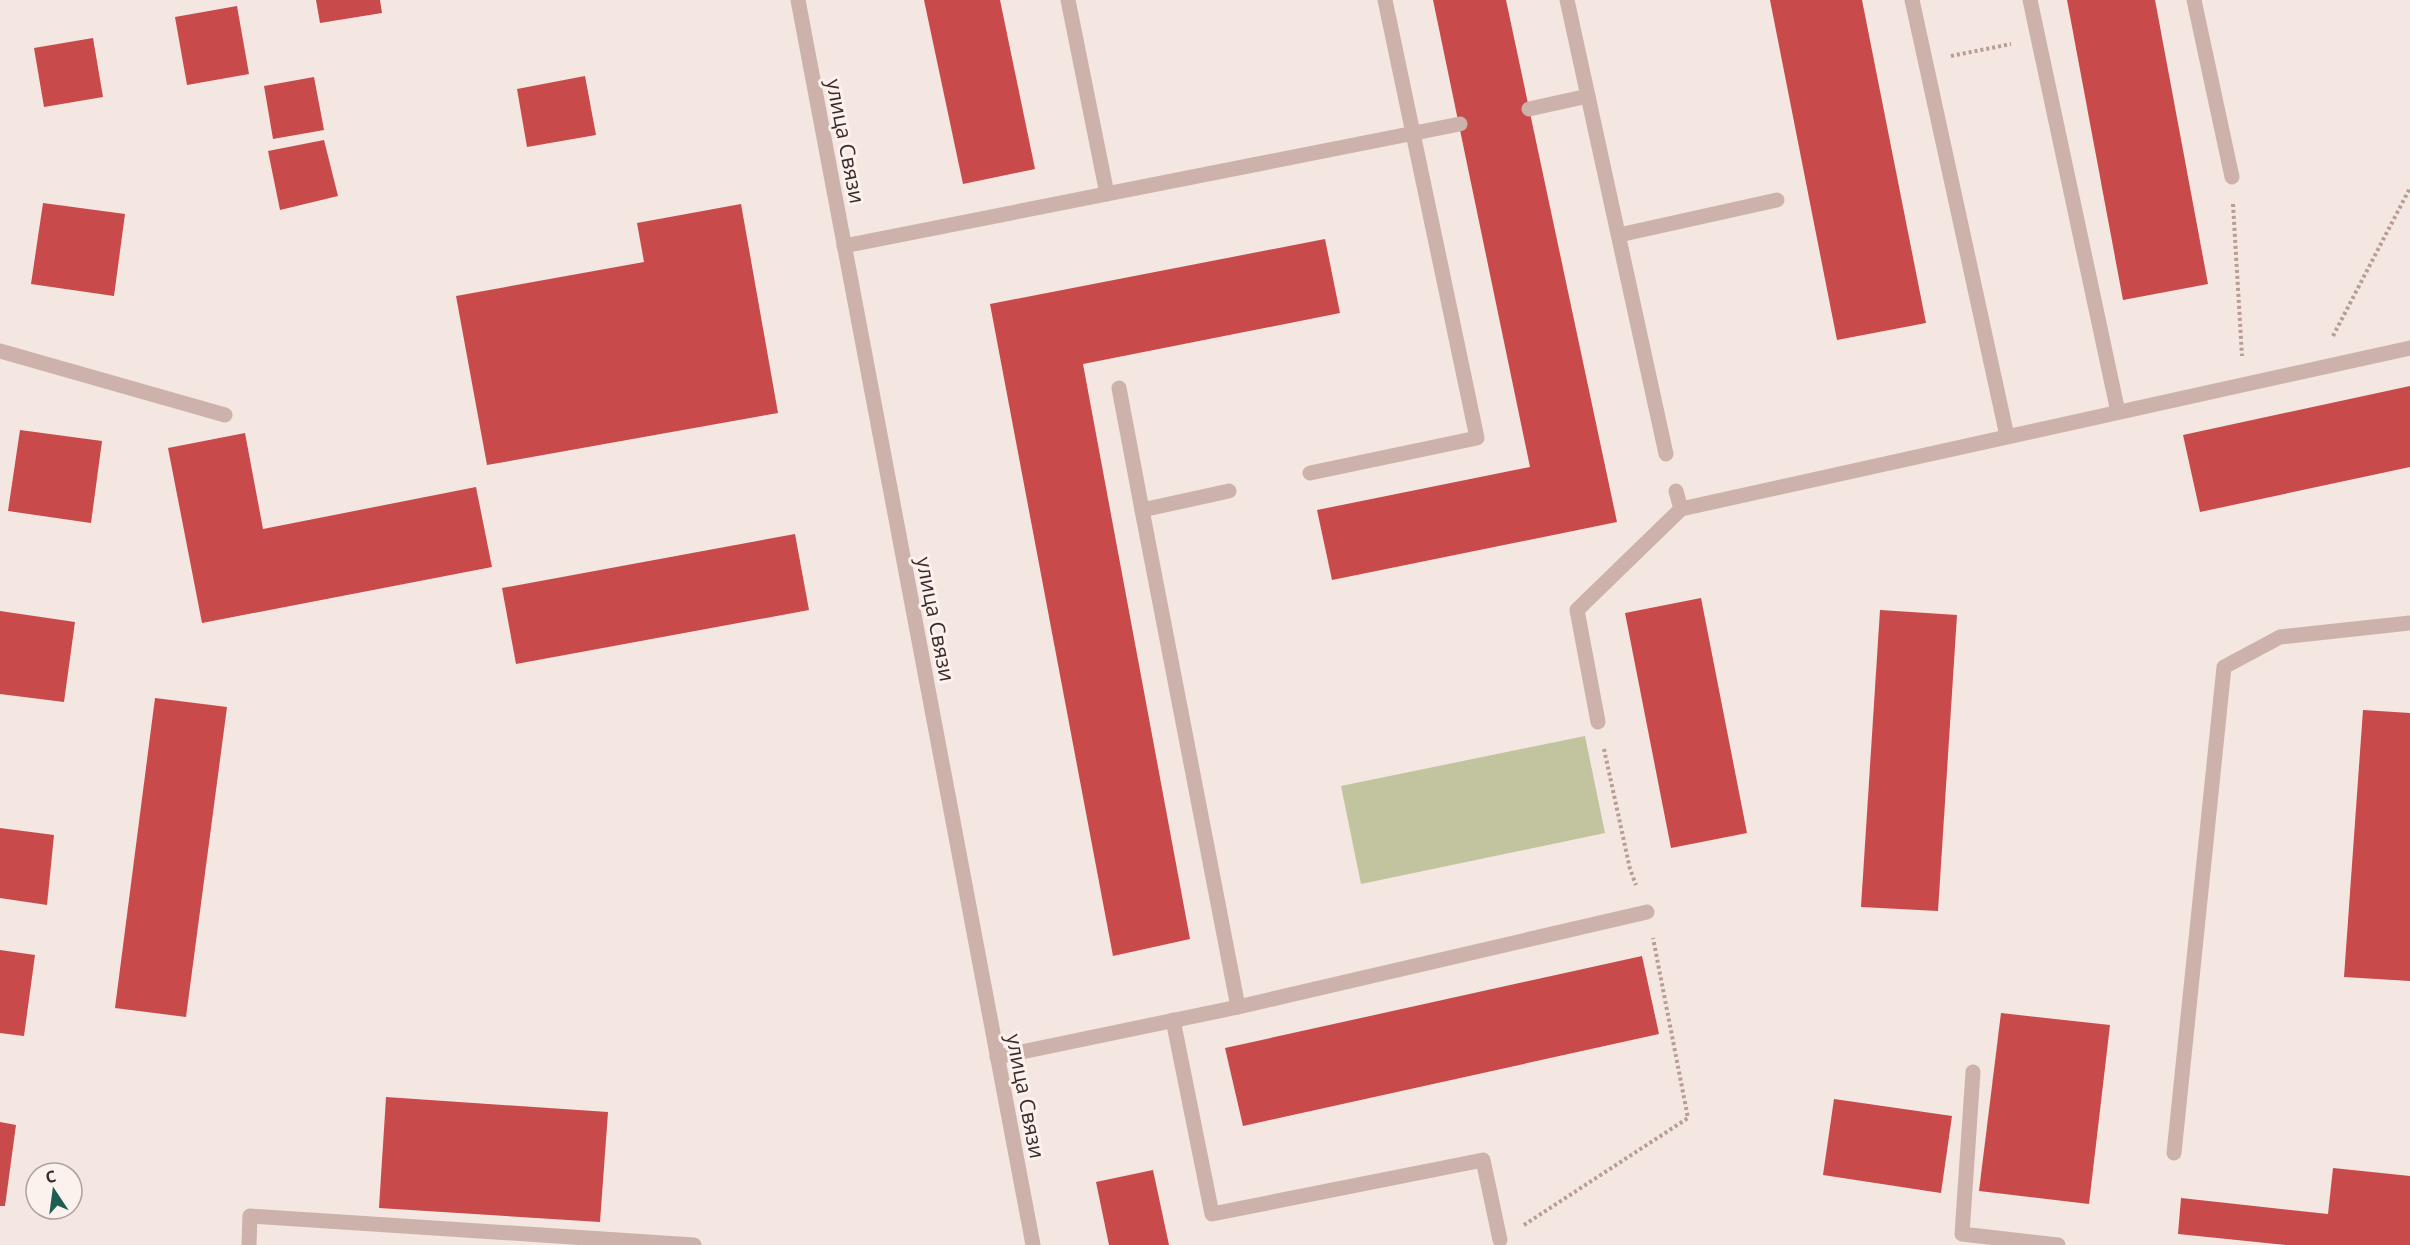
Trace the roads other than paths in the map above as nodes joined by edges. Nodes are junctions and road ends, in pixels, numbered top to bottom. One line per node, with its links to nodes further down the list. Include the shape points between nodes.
1 (798, 0): 16 (street, улица Связи)
2 (1068, 0): 13 (street)
3 (1385, 0): 11 (street)
4 (1567, 0): 8 (street)
5 (1912, 0): 22 (street)
6 (2030, 0): 20 (street)
7 (2194, 0): 12 (street)
8 (1588, 96): 9 (street); 15 (street)
9 (1529, 109)
10 (1460, 124): 11 (street)
11 (1413, 134): 13 (street); 24 (street, via 1478,438)
12 (2232, 177)
13 (1107, 194): 16 (street)
14 (1777, 200): 15 (street)
15 (1619, 235): 23 (street)
16 (844, 246): 34 (street, улица Связи)
17 (2410, 348): 20 (street)
18 (0, 351): 21 (street)
19 (1119, 388): 28 (street)
20 (2118, 412): 22 (street)
21 (225, 415)
22 (2007, 436): 27 (street)
23 (1666, 454)
24 (1310, 473)
25 (1229, 490): 28 (street)
26 (1676, 491): 27 (street)
27 (1681, 509): 30 (street, via 1577,610)
28 (1142, 510): 32 (street)
29 (2410, 623): 36 (street, via 2280,637 2224,667)
30 (1598, 722)
31 (1647, 912): 32 (street)
32 (1238, 1007): 33 (street)
33 (1173, 1020): 34 (street); 37 (street, via 1212,1214 1484,1160)
34 (998, 1057): 40 (street, улица Связи)
35 (1973, 1072): 41 (street, via 1962,1234)
36 (2174, 1153)
37 (1500, 1240)
38 (249, 1245): 39 (street, via 250,1216)
39 (694, 1245)
40 (1033, 1245)
41 (2058, 1245)

